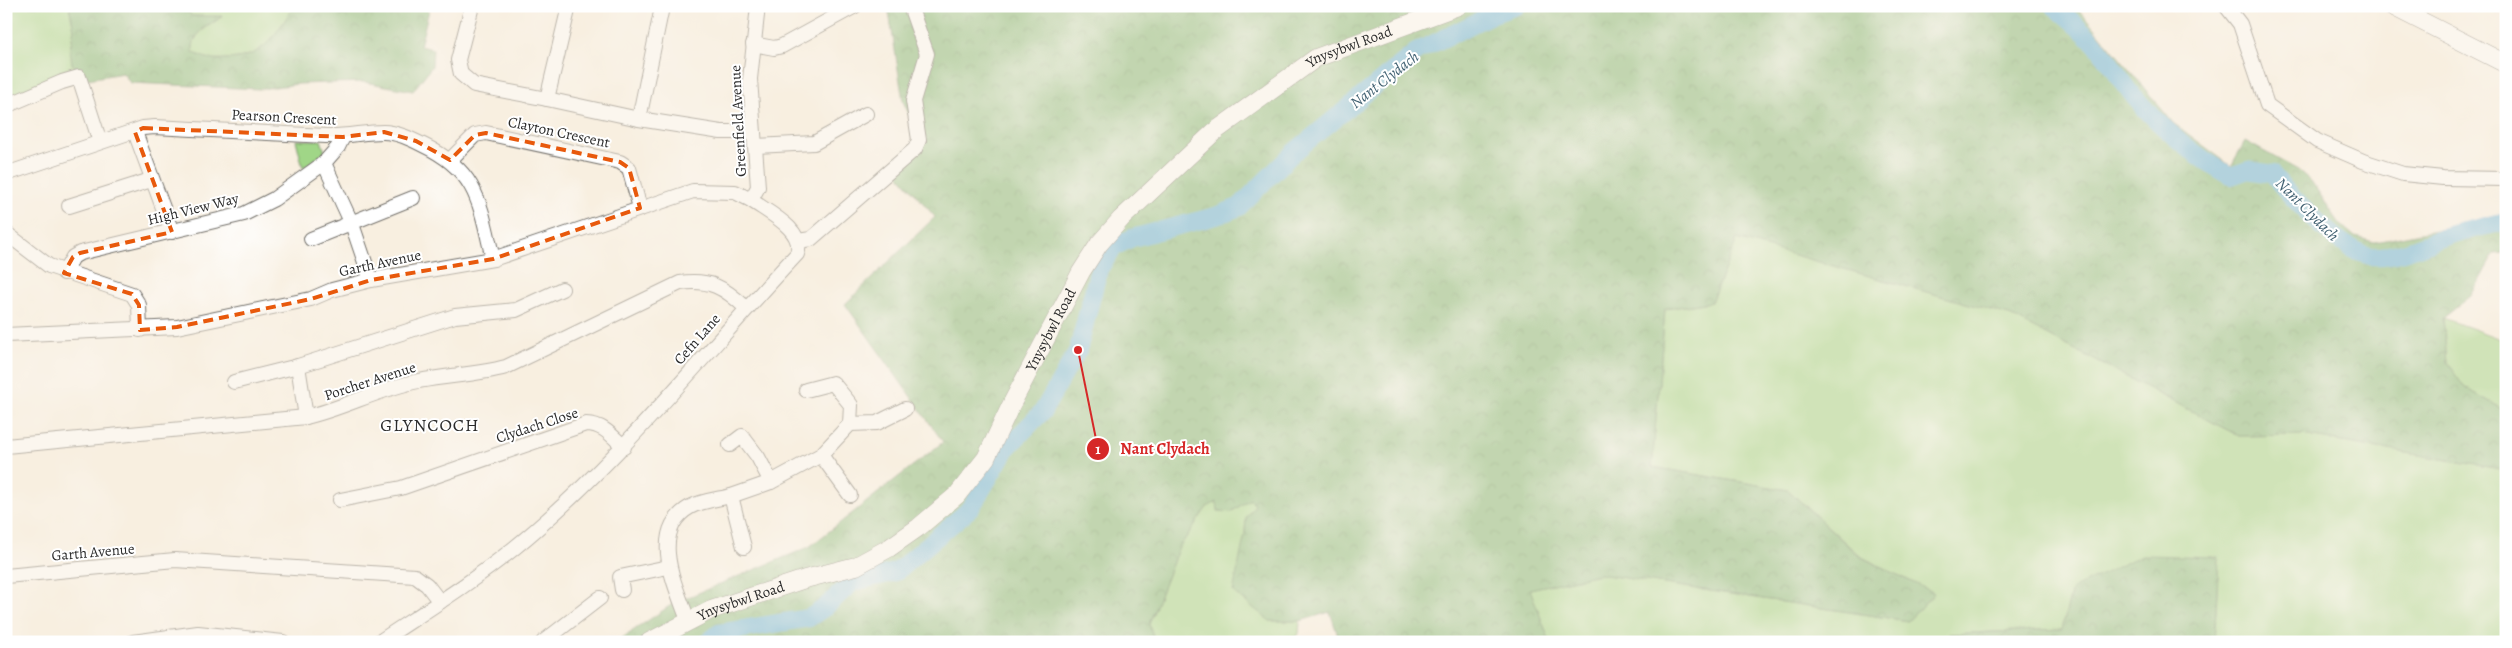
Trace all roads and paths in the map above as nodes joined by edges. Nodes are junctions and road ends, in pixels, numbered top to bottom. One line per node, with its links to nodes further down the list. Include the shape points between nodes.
1 (472, 6): 12 (street, via 458,60 461,74 474,86)
2 (569, 6): 12 (street)
3 (758, 6): 10 (street, Greenfield Avenue)
4 (855, 6): 10 (street, via 782,46 774,48)
5 (910, 6): 34 (street, via 928,54 913,101 919,140 915,149 811,239)
6 (1458, 6): 62 (main road, Ynysybwl Road, via 1316,58 1214,132 1121,219 1099,244 1082,272 986,458 957,495 919,527 856,566 805,579)
7 (2226, 6): 25 (street, via 2240,24 2267,105 2318,141 2403,174)
8 (2392, 6): 11 (main road)
9 (661, 12): 15 (street)
10 (753, 44): 17 (street, Greenfield Avenue, via 750,80)
11 (2506, 64)
12 (547, 99): 15 (street)
13 (6, 106): 19 (street, via 79,77)
14 (866, 114): 20 (street, via 814,143)
15 (639, 119): 17 (street, via 721,132)
16 (135, 132): 18 (street, Pearson Crescent, via 155,127); 19 (street, Pearson Crescent); 24 (street)
17 (753, 132): 20 (street, Greenfield Avenue)
18 (343, 137): 21 (street, Pearson Crescent, via 384,132 395,134); 22 (street, High View Way)
19 (100, 142): 23 (street, Pearson Crescent)
20 (756, 146): 27 (street, Greenfield Avenue, via 758,187)
21 (450, 160): 29 (street, Clayton Crescent, via 475,135 486,133 620,162 629,168); 35 (street, Pearson Crescent, via 475,190)
22 (324, 163): 30 (street); 31 (street, High View Way, via 274,199 244,214)
23 (6, 174)
24 (151, 180): 28 (street); 31 (street)
25 (2506, 180)
26 (413, 198): 30 (street)
27 (751, 200): 29 (street, Garth Avenue, via 735,192 693,191); 34 (street, via 793,231)
28 (69, 206)
29 (640, 208): 35 (street, Garth Avenue)
30 (352, 224): 33 (street); 37 (street)
31 (172, 232): 36 (street, High View Way, via 80,253 73,257)
32 (7, 233): 36 (street, via 49,266)
33 (311, 240)
34 (798, 241): 39 (street, Cefn Lane, via 797,254)
35 (493, 259): 37 (street, Garth Avenue)
36 (64, 273): 40 (street, via 132,294 139,305)
37 (371, 280): 40 (street, Garth Avenue, via 272,308 177,327)
38 (562, 289): 42 (street, via 516,310 455,316)
39 (746, 308): 46 (street, Porcher Avenue, via 713,284 680,283 506,368 419,381); 50 (street, Cefn Lane)
40 (140, 330): 41 (street, Garth Avenue)
41 (6, 335)
42 (298, 366): 43 (street); 46 (street)
43 (234, 382)
44 (806, 390): 47 (street, via 833,383 851,405)
45 (905, 409): 47 (street, via 877,423)
46 (306, 417): 49 (street, Porcher Avenue)
47 (850, 424): 51 (street)
48 (730, 444): 52 (street, via 742,436)
49 (6, 446)
50 (624, 447): 55 (street, Clydach Close, via 602,427 586,424 401,488); 61 (street, Cefn Lane, via 512,550)
51 (821, 455): 52 (street); 53 (street)
52 (772, 482): 54 (street)
53 (844, 493)
54 (731, 496): 56 (street); 57 (street, via 690,507 677,520 668,538)
55 (340, 500)
56 (739, 542)
57 (668, 567): 59 (street, via 620,577); 62 (street)
58 (6, 576): 61 (street, Garth Avenue, via 175,560 415,576)
59 (622, 590)
60 (600, 598): 66 (street)
61 (440, 602): 65 (street, Cefn Lane)
62 (688, 620): 67 (main road, Ynysybwl Road)
63 (134, 642): 64 (street, via 198,633)
64 (284, 642)
65 (379, 642)
66 (543, 642)
67 (649, 642)

